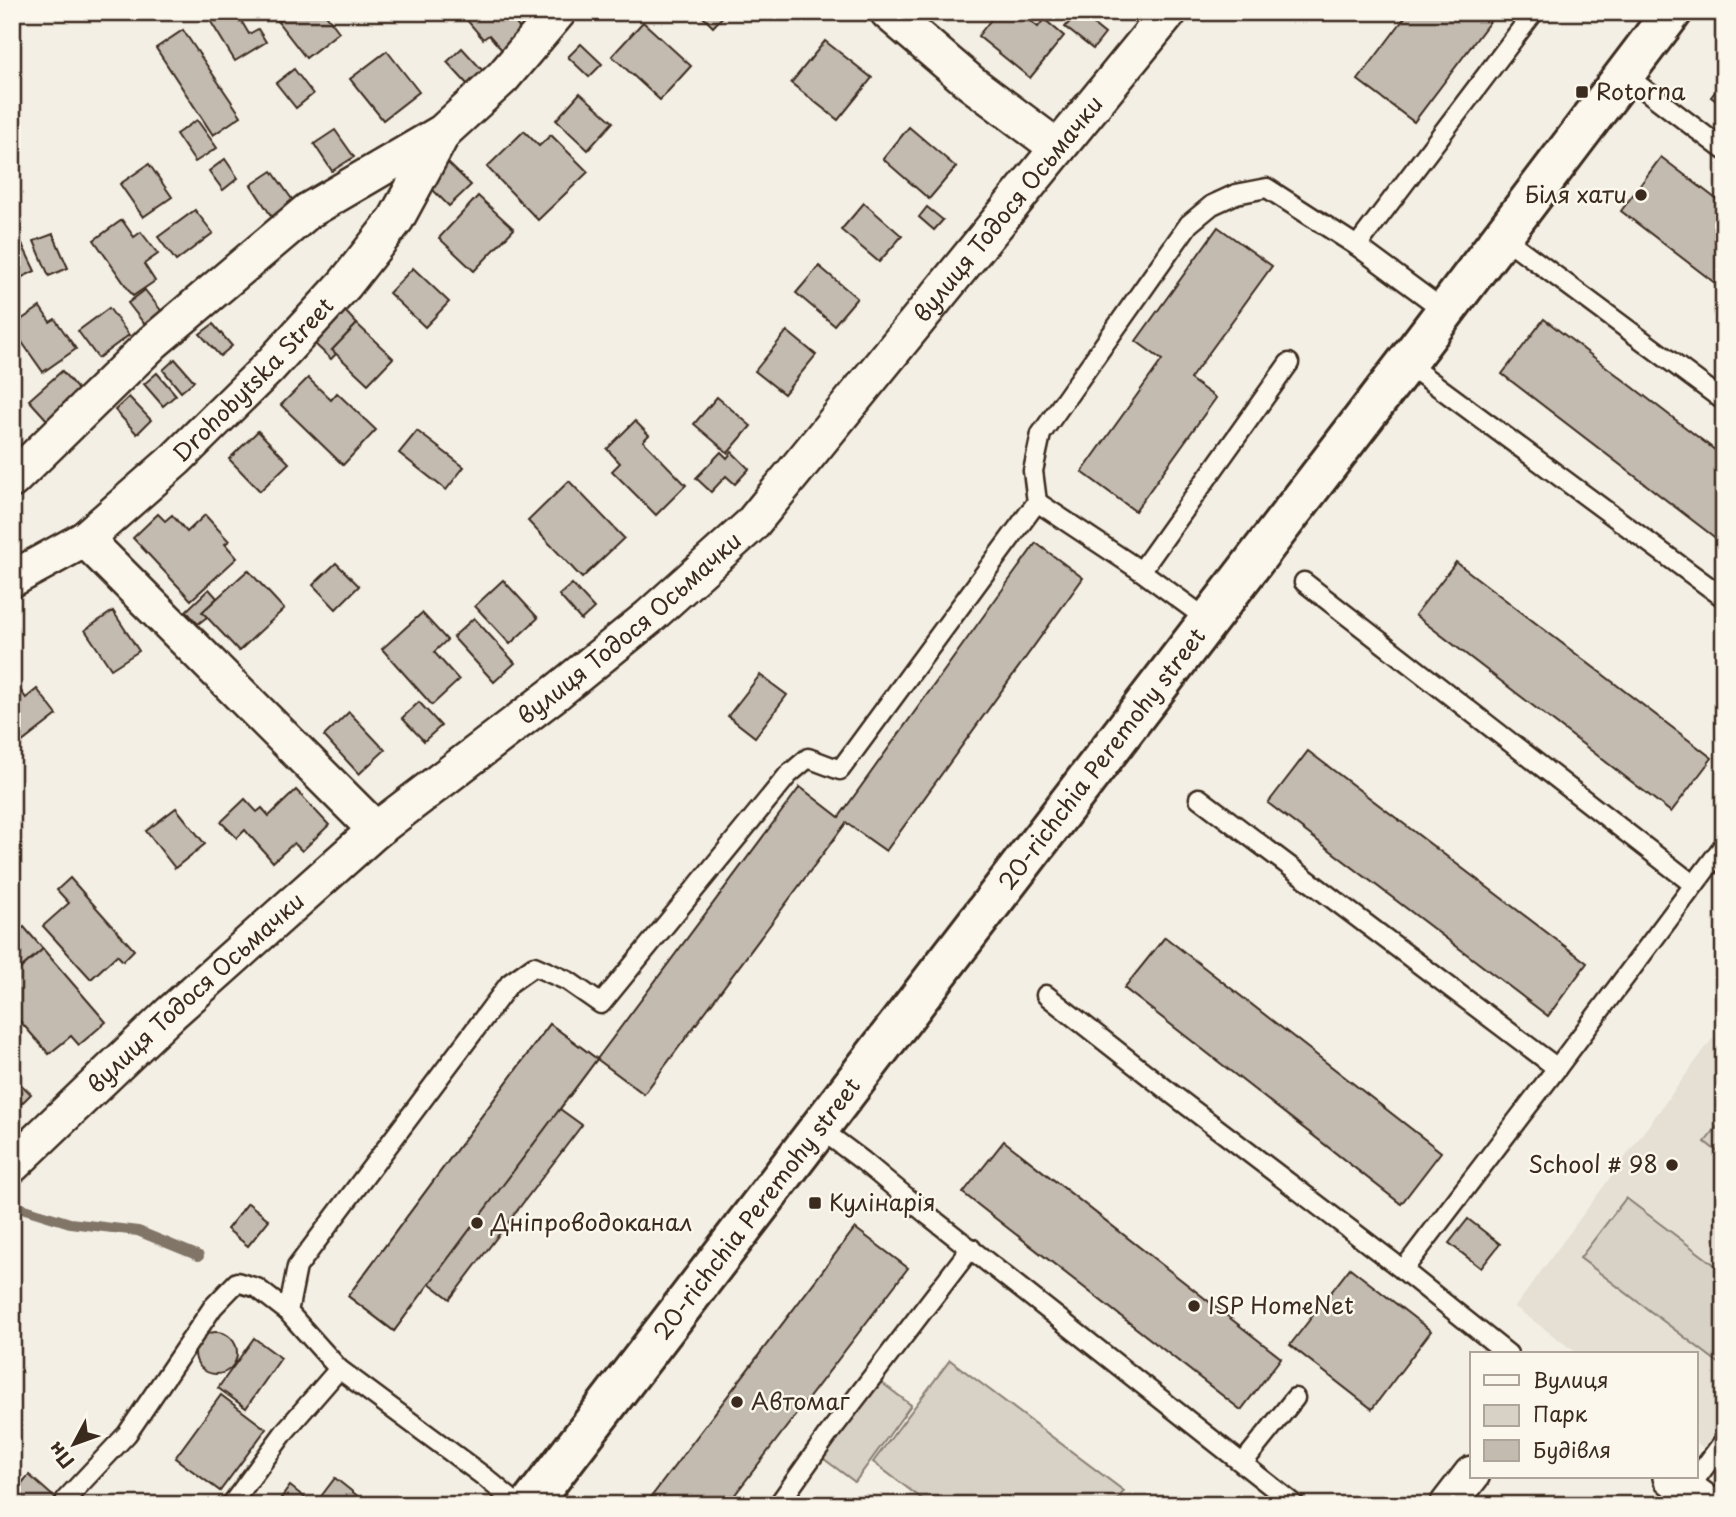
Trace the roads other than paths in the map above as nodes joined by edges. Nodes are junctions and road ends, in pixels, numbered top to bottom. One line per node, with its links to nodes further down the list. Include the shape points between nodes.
1 (558, 12): 7 (street, Drohobytska Street, via 503,77)
2 (888, 12): 8 (street, via 971,83)
3 (1168, 12): 8 (street, вулиця Тодося Осьмачки)
4 (1534, 12): 11 (lane)
5 (1672, 12): 6 (street, 20-richchia Peremohy street)
6 (1624, 74): 9 (lane); 10 (street, 20-richchia Peremohy street)
7 (443, 132): 16 (street, Drohobytska Street, via 308,211 153,342); 18 (street, Drohobytska Street, via 396,219 345,284 204,432)
8 (1058, 148): 25 (street, вулиця Тодося Осьмачки, via 751,524 649,617)
9 (1724, 150)
10 (1502, 236): 12 (street, 20-richchia Peremohy street); 15 (lane)
11 (1357, 246): 12 (lane); 17 (lane, via 1268,188 1236,194 1212,205 1189,224 1041,434 1033,471)
12 (1445, 311): 14 (street, 20-richchia Peremohy street)
13 (1289, 363): 19 (lane)
14 (1406, 363): 22 (lane); 23 (street, 20-richchia Peremohy street)
15 (1724, 401)
16 (12, 480)
17 (1037, 502): 19 (lane); 34 (lane, via 840,769 808,758 788,775 601,1004 569,981 534,966 510,983 297,1267)
18 (85, 539): 20 (street, Drohobytska Street); 25 (street)
19 (1141, 571): 23 (lane)
20 (12, 579)
21 (1304, 582): 27 (lane)
22 (1724, 598)
23 (1208, 620): 30 (street, 20-richchia Peremohy street)
24 (1199, 798): 29 (lane)
25 (376, 830): 31 (street, вулиця Тодося Осьмачки, via 171,1013)
26 (1724, 845): 27 (lane)
27 (1694, 884): 29 (lane)
28 (1046, 995): 33 (lane)
29 (1558, 1068): 33 (lane)
30 (819, 1128): 32 (lane); 46 (street, 20-richchia Peremohy street)
31 (12, 1165)
32 (971, 1248): 39 (lane); 43 (lane)
33 (1403, 1269): 35 (lane)
34 (288, 1312): 36 (lane); 42 (lane, via 257,1288 237,1282 213,1307 127,1434)
35 (1506, 1352)
36 (339, 1369): 44 (lane, via 286,1430); 45 (lane)
37 (1295, 1398): 39 (lane)
38 (1724, 1441): 41 (lane)
39 (1243, 1464): 48 (lane)
40 (1470, 1477): 49 (street)
41 (1690, 1490)
42 (66, 1499)
43 (782, 1499): 47 (lane)
44 (232, 1505)
45 (518, 1505)
46 (530, 1505)
47 (802, 1505)
48 (1295, 1505)
49 (1448, 1505)

